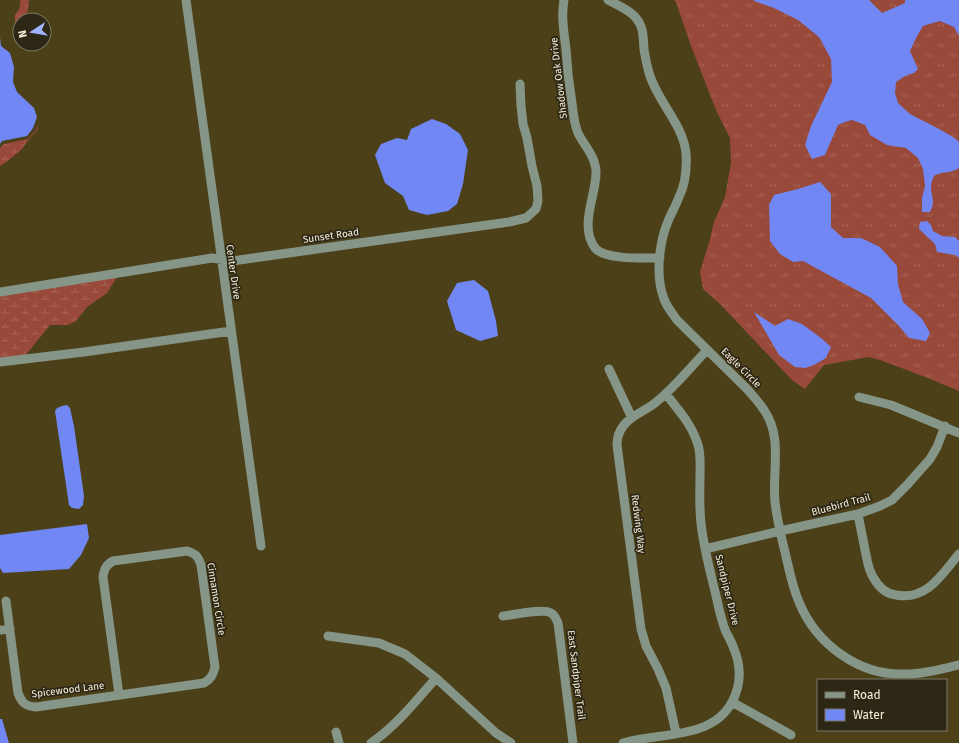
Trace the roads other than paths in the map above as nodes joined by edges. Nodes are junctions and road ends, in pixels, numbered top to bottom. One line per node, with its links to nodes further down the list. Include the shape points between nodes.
1 (186, 0): 6 (street, Center Drive)
2 (564, 0): 5 (street, Shadow Oak Drive, via 562,13 574,118 578,133 596,165 594,195 588,219 590,240 596,250 614,257)
3 (608, 0): 5 (street, Eagle Circle, via 632,14 641,25 653,85 676,125 686,151 684,185 664,231)
4 (520, 84): 6 (street, Sunset Road, via 523,124 538,201 536,209 526,218 232,261)
5 (660, 258): 9 (street, Eagle Circle, via 661,291 669,310)
6 (221, 260): 7 (street, Sunset Road, via 212,258); 8 (street, Center Drive)
7 (0, 292)
8 (231, 331): 10 (street); 19 (street, Center Drive)
9 (707, 350): 12 (street, Redwing Way); 18 (street, Eagle Circle, via 747,389 765,411 771,423 776,450 774,494)
10 (0, 362)
11 (610, 369): 14 (street)
12 (666, 394): 14 (street, Redwing Way); 20 (street, Sandpiper Drive, via 687,420 698,446 699,508)
13 (859, 397): 15 (street, via 891,405)
14 (632, 418): 32 (street, Redwing Way, via 621,429 617,444 641,629 646,646 666,688)
15 (945, 426): 16 (street); 17 (street, Bluebird Trail, via 930,459 907,485 892,500)
16 (959, 433)
17 (858, 514): 18 (street, Bluebird Trail); 21 (street, via 868,566 880,587 889,594 910,596 922,593 933,585)
18 (780, 531): 20 (street, Bluebird Trail); 27 (street, Eagle Circle, via 799,603 817,632 836,651 863,666 892,674)
19 (260, 546)
20 (706, 549): 30 (street, Sandpiper Drive, via 721,617 738,662 738,688)
21 (959, 554)
22 (6, 601): 24 (street, Spicewood Lane)
23 (503, 616): 37 (street, East Sandpiper Trail, via 550,612 558,623)
24 (10, 629): 25 (street); 29 (street, Spicewood Lane, via 18,693 24,704 36,707)
25 (0, 630)
26 (328, 636): 28 (street, via 379,643 405,654)
27 (959, 667)
28 (436, 678): 35 (street, via 396,722); 36 (street, via 496,733)
29 (119, 695): 29 (street, Cinnamon Circle, via 104,570 113,562 187,551 193,553 201,565 215,667 213,675 204,683)
30 (732, 702): 32 (street, Sandpiper Drive, via 724,713 706,726); 33 (street)
31 (336, 732): 34 (street)
32 (676, 733): 38 (street, Sandpiper Drive)
33 (791, 735)
34 (339, 743)
35 (370, 743)
36 (511, 743)
37 (574, 743)
38 (623, 743)

